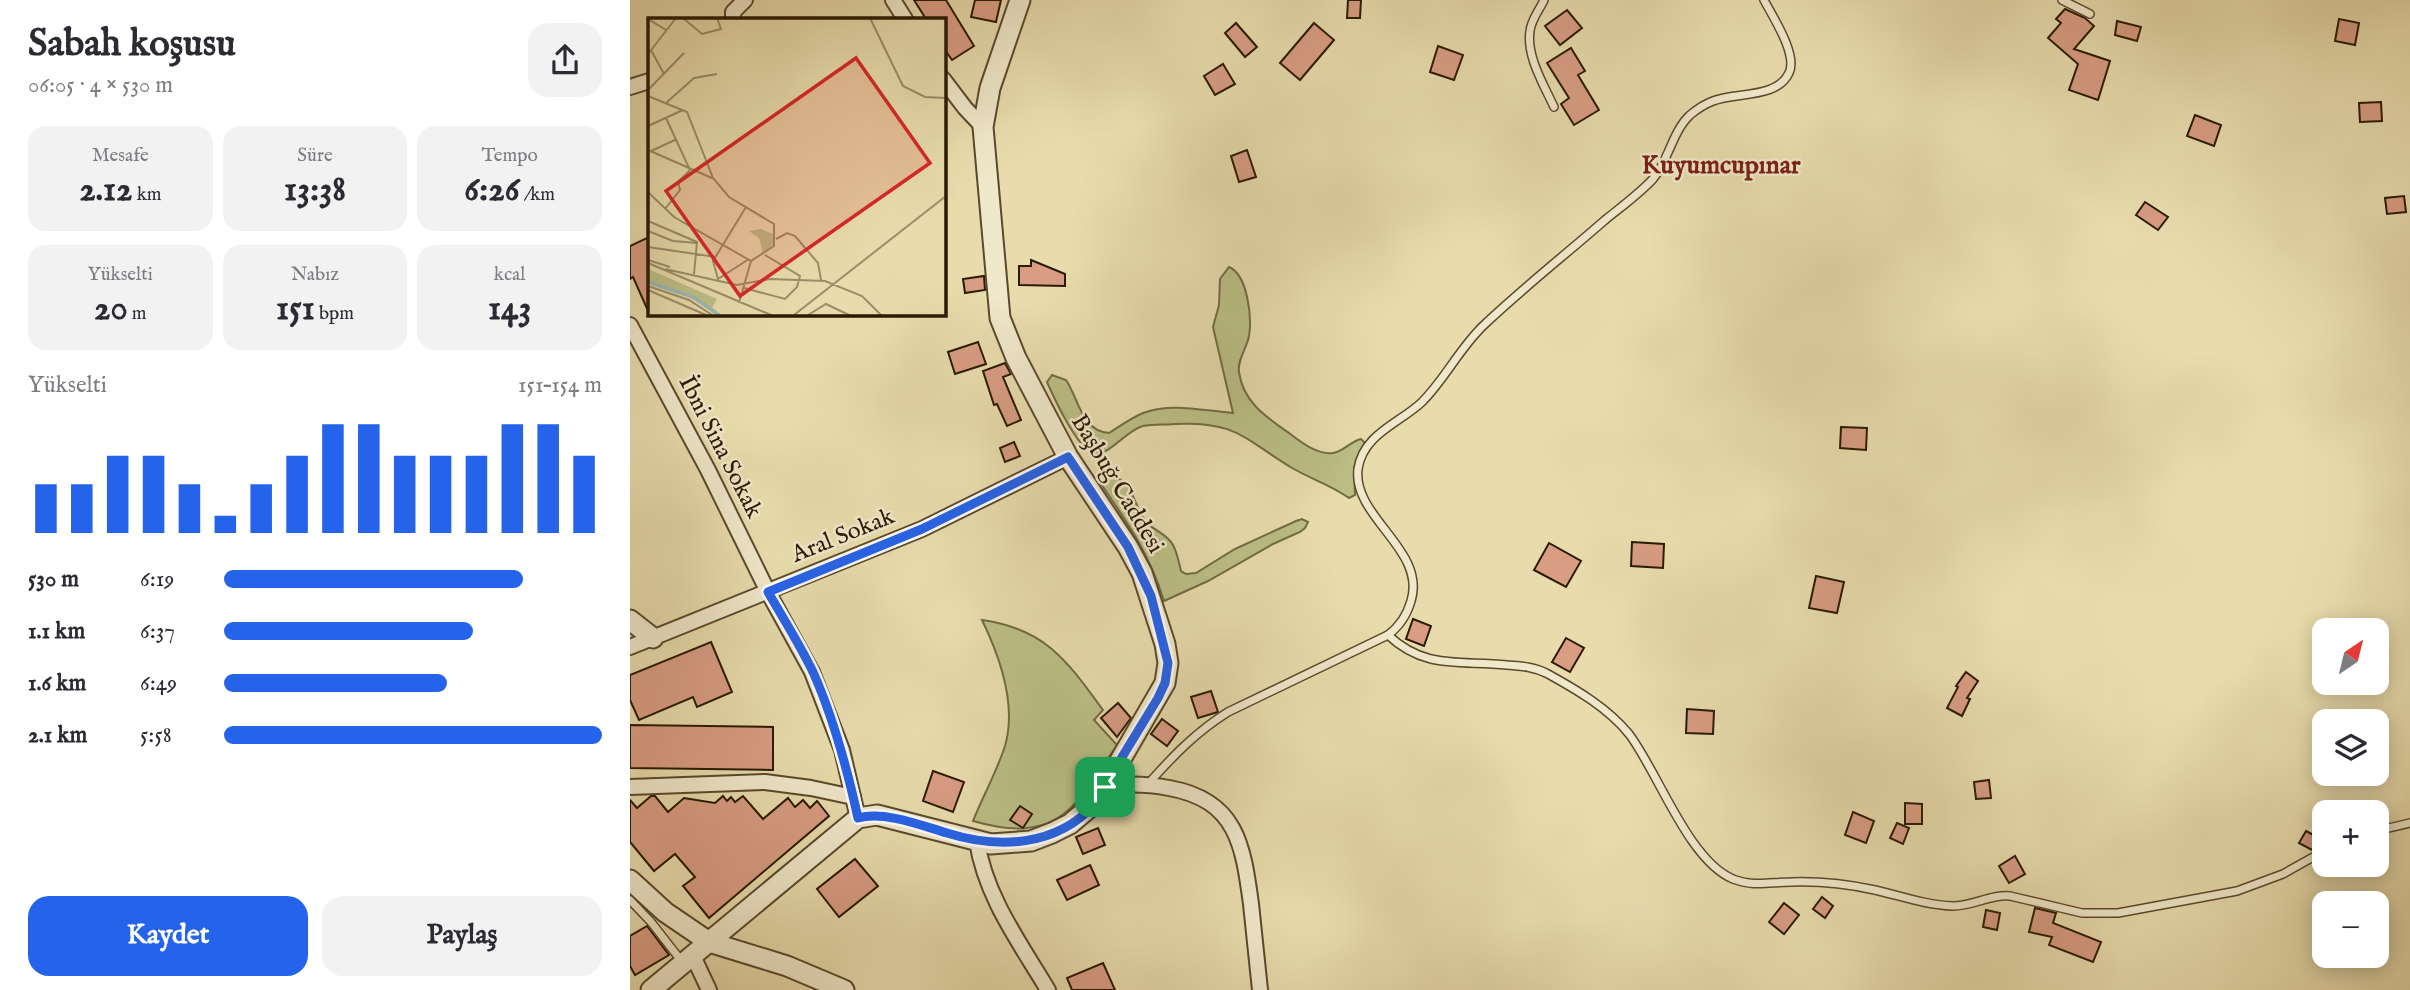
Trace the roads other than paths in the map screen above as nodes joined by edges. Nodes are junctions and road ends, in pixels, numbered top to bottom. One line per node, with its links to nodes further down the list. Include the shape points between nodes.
1 (745, 0): 8 (street)
2 (893, 0): 9 (street)
3 (1020, 0): 14 (street, Başbuğ Caddesi, via 990,88)
4 (1545, 0): 13 (lane, via 1532,23 1530,39)
5 (1764, 0): 19 (lane, via 1790,53 1791,69 1786,78 1773,88 1713,101 1689,116 1652,180 1484,324 1433,391 1372,440 1358,469 1361,492 1404,558 1414,583 1409,610)
6 (2062, 0): 7 (lane)
7 (2090, 14)
8 (733, 16)
9 (904, 18)
10 (648, 81): 12 (street)
11 (945, 82): 14 (street)
12 (630, 87)
13 (1553, 107)
14 (983, 127): 16 (street, Başbuğ Caddesi, via 1000,318)
15 (630, 325): 17 (street, İbni Sina Sokak)
16 (1068, 457): 17 (street, Aral Sokak, via 922,529); 24 (street, Başbuğ Caddesi, via 1142,573 1168,663 1158,698)
17 (768, 592): 20 (street, Aral Sokak); 25 (street, İbni Sina Sokak, via 817,681)
18 (630, 620): 20 (street)
19 (1388, 635): 22 (lane, via 1228,712 1192,737); 30 (lane, via 1399,646 1430,660 1538,669 1582,694 1629,735 1701,852 1733,879 1752,884 1837,883 1956,906 2002,895 2101,914 2237,891)
20 (653, 639): 21 (street, Aral Sokak)
21 (630, 647)
22 (1147, 784): 24 (street); 39 (street, via 1187,791 1206,800 1232,826 1245,857)
23 (630, 787): 25 (street, via 765,782)
24 (1105, 787): 29 (street, Başbuğ Caddesi, via 1084,814 1052,834 1012,844)
25 (853, 797): 26 (street, İbni Sina Sokak)
26 (858, 818): 29 (street, Başbuğ Caddesi, via 877,816); 33 (street)
27 (2410, 823): 28 (lane)
28 (2389, 828)
29 (977, 841): 38 (street, via 993,895)
30 (2312, 858)
31 (630, 880): 33 (street, via 665,912)
32 (630, 900): 34 (lane)
33 (709, 942): 34 (street); 37 (street, via 788,966)
34 (688, 960): 35 (street); 36 (street)
35 (651, 990)
36 (709, 990)
37 (844, 990)
38 (1048, 990)
39 (1260, 990)

